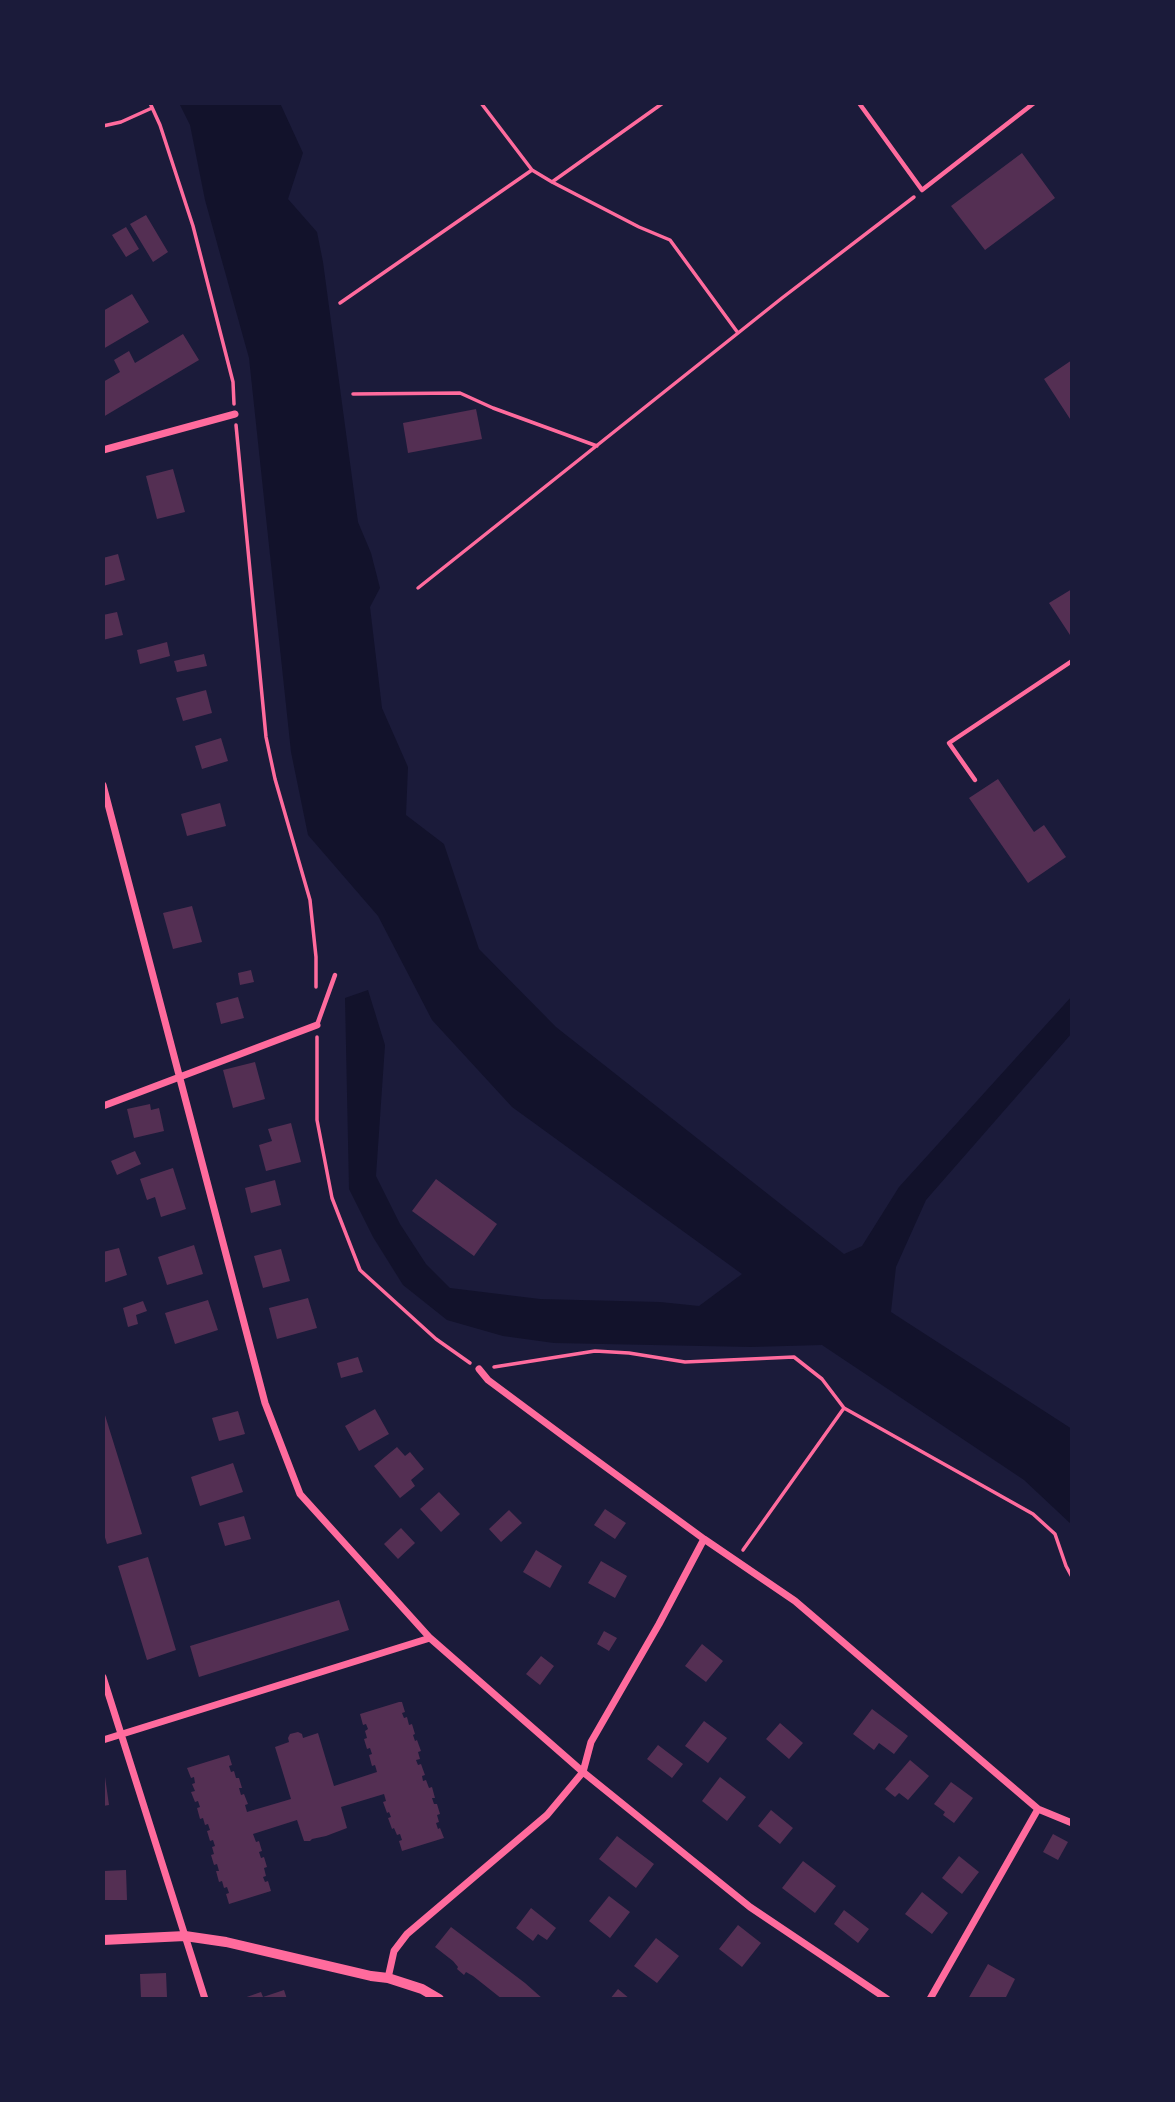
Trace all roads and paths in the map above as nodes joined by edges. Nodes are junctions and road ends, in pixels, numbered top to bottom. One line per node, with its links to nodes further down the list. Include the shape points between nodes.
1 (481, 103): 7 (path)
2 (663, 103): 8 (path)
3 (859, 103): 9 (lane)
4 (1034, 103): 9 (lane)
5 (151, 106): 6 (path); 13 (path, via 193,226 233,382)
6 (103, 126)
7 (532, 170): 8 (path); 10 (path)
8 (552, 183): 11 (path, via 670,240)
9 (922, 190): 11 (path)
10 (340, 303)
11 (738, 333): 14 (path)
12 (353, 394): 14 (path, via 460,393)
13 (235, 414): 15 (street); 21 (path, via 266,737 310,900)
14 (597, 446): 16 (path)
15 (103, 450)
16 (418, 588)
17 (1072, 661): 18 (lane, via 948,743)
18 (975, 780)
19 (103, 785): 23 (street)
20 (335, 975): 22 (lane)
21 (317, 998)
22 (317, 1025): 23 (street); 25 (path, via 317,1120 332,1198 360,1270 436,1339)
23 (180, 1078): 24 (street); 30 (street, via 265,1403 300,1494)
24 (103, 1106)
25 (479, 1369): 26 (path, via 595,1351 685,1362 794,1357 822,1378); 27 (street)
26 (844, 1408): 28 (path); 29 (path, via 1033,1514 1055,1534)
27 (704, 1539): 28 (street); 34 (street, via 591,1742)
28 (736, 1560): 35 (street, via 795,1601)
29 (1072, 1577)
30 (430, 1638): 32 (street); 34 (street)
31 (103, 1677): 32 (street)
32 (121, 1734): 33 (street); 37 (street)
33 (103, 1740)
34 (583, 1772): 39 (street, via 547,1815 407,1934 394,1951); 42 (street, via 750,1907)
35 (1038, 1809): 36 (street); 43 (street)
36 (1072, 1823)
37 (185, 1936): 38 (street); 39 (street); 40 (street)
38 (103, 1940)
39 (388, 1978): 41 (street)
40 (205, 1999)
41 (439, 1999)
42 (887, 1999)
43 (930, 1999)

